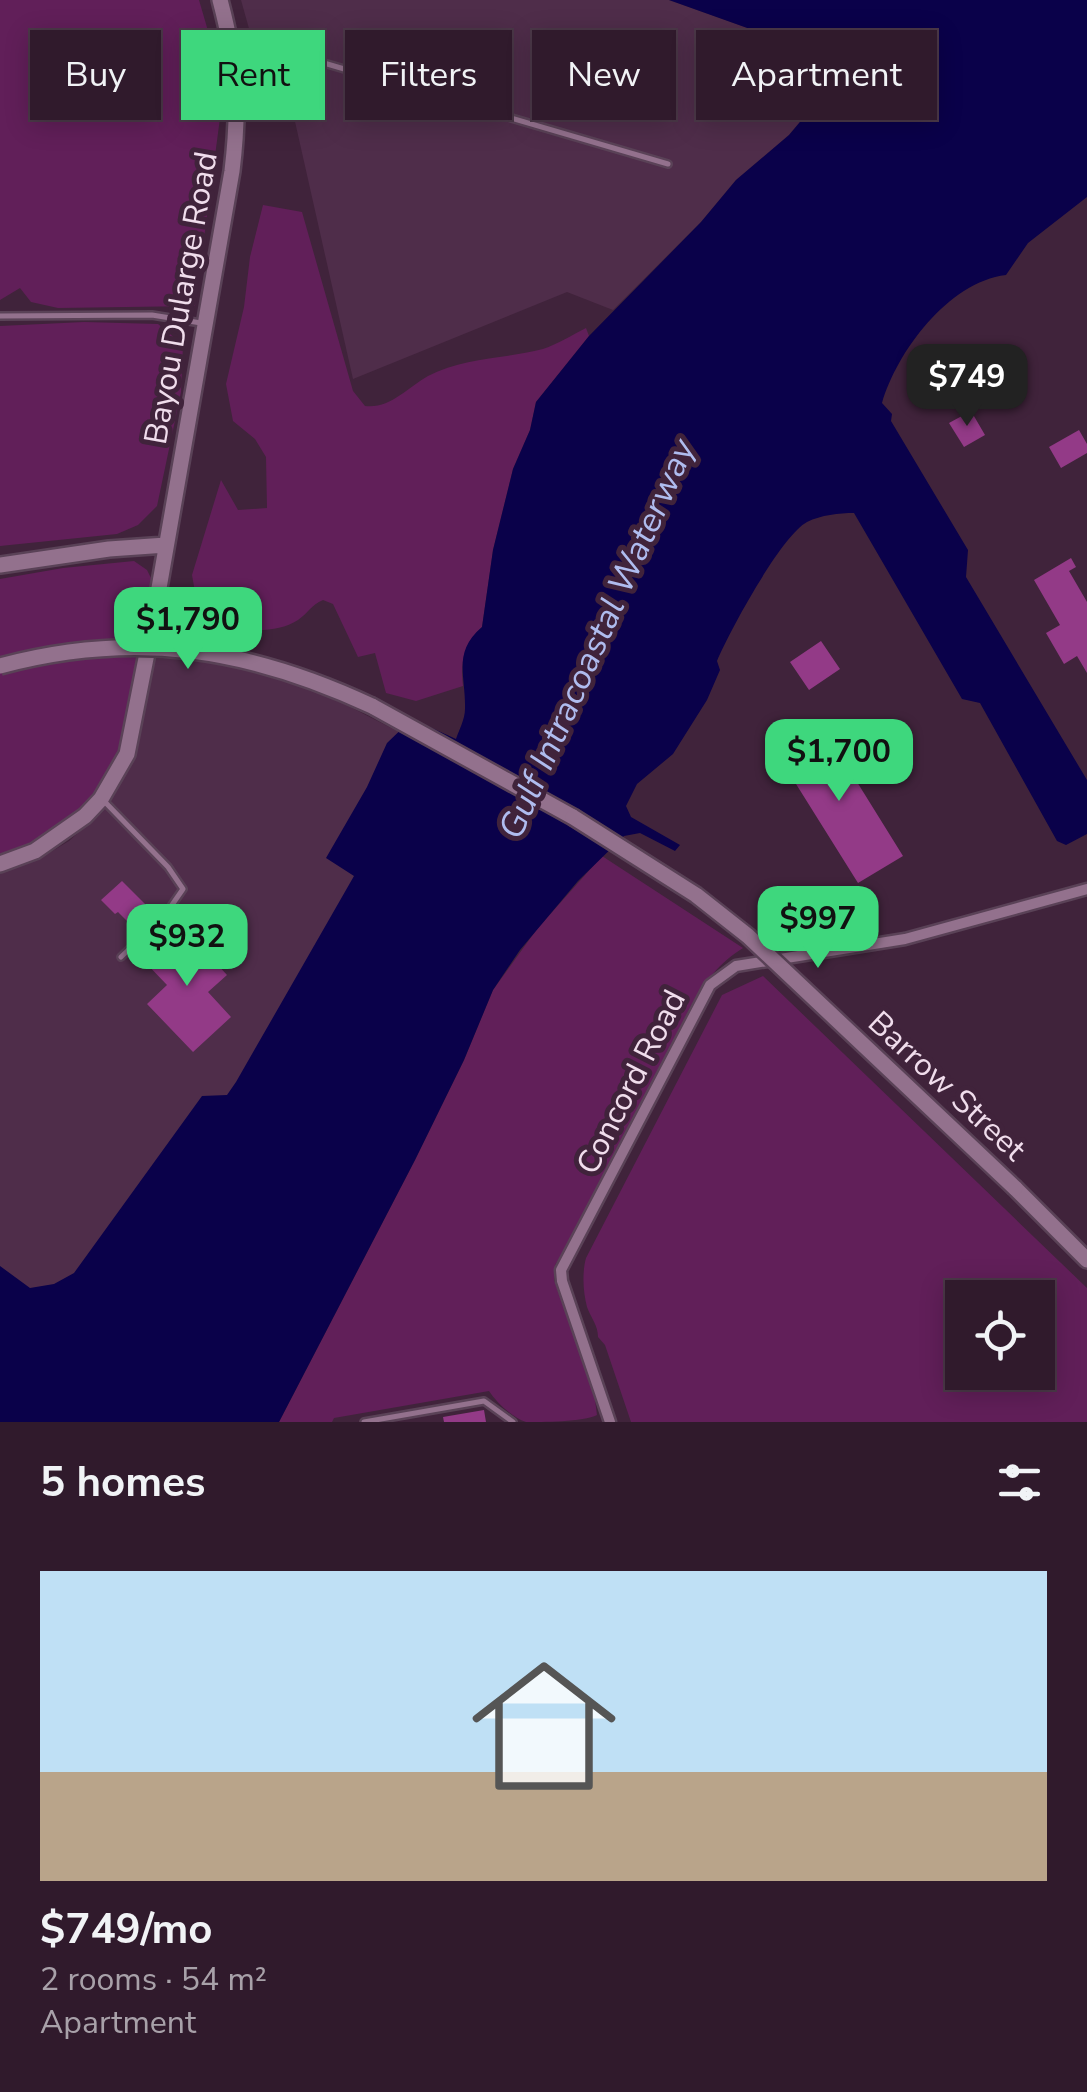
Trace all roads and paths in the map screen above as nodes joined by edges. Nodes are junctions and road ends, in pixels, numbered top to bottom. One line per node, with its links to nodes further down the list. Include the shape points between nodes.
1 (220, 0): 2 (main road, Bayou Dularge Road)
2 (226, 30)
3 (325, 63): 5 (lane)
4 (236, 120): 7 (main road, Bayou Dularge Road)
5 (668, 164)
6 (0, 316): 7 (lane, via 152,315)
7 (205, 323): 8 (main road, Bayou Dularge Road)
8 (166, 546): 9 (main road); 11 (main road, Bayou Dularge Road, via 126,754)
9 (0, 565)
10 (0, 666): 15 (main road, Barrow Street, bridge, via 60,652 141,646 221,653 279,667 372,706 696,894)
11 (102, 799): 12 (main road, Bayou Dularge Road, via 63,834); 14 (lane, via 183,889)
12 (0, 864)
13 (1087, 889): 16 (street, Concord Road, via 904,939 736,966 717,978 563,1264 563,1285)
14 (121, 957)
15 (1087, 1260)
16 (607, 1421)
17 (364, 1422): 18 (lane, via 484,1401)
18 (513, 1422)

